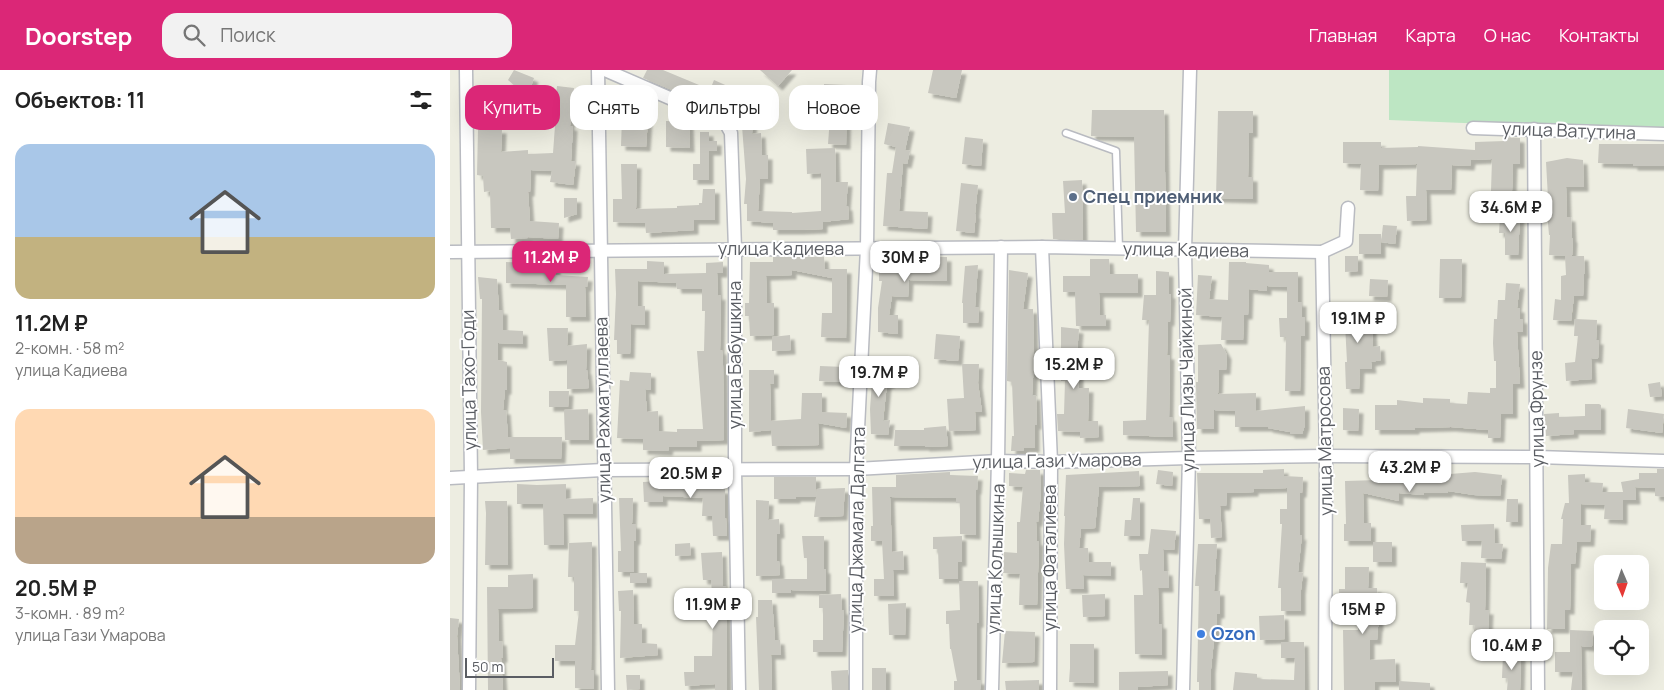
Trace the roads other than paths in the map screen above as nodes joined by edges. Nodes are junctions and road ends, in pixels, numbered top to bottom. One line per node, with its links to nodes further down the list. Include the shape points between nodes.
1 (466, 70): 18 (street, улица Тахо-Годи)
2 (598, 70): 16 (street, улица Рахматуллаева)
3 (606, 70): 14 (street, улица Бабушкина, via 725,122 731,133)
4 (870, 70): 13 (street, улица Джамала Далгата)
5 (1190, 70): 17 (street, улица Лизы Чайкиной)
6 (1474, 128): 7 (street, улица Ватутина)
7 (1534, 129): 9 (street, улица Ватутина); 22 (street, улица Фрунзе)
8 (1066, 133): 15 (lane, via 1116,151)
9 (1664, 134)
10 (1348, 208): 20 (street, via 1346,241)
11 (1001, 247): 12 (street, улица Кадиева); 13 (street, улица Кадиева); 24 (street, улица Колышкина)
12 (1042, 247): 15 (street, улица Кадиева); 26 (street, улица Фаталиева)
13 (867, 248): 14 (street, улица Кадиева); 27 (street, улица Джамала Далгата)
14 (735, 249): 16 (street, улица Кадиева); 29 (street, улица Бабушкина)
15 (1119, 249): 17 (street, улица Кадиева)
16 (602, 250): 18 (street, улица Кадиева); 28 (street, улица Рахматуллаева)
17 (1184, 250): 20 (street, улица Кадиева); 23 (street, улица Лизы Чайкиной)
18 (467, 251): 19 (street, улица Кадиева); 30 (street, улица Тахо-Годи)
19 (450, 252)
20 (1322, 252): 21 (street, улица Матросова)
21 (1326, 456): 22 (street, улица Гази Умарова); 23 (street, улица Гази Умарова); 39 (street, улица Матросова)
22 (1537, 457): 25 (street, улица Гази Умарова); 40 (street, улица Фрунзе)
23 (1189, 458): 26 (street, улица Гази Умарова); 38 (street, улица Лизы Чайкиной)
24 (998, 461): 26 (street, улица Гази Умарова); 27 (street, улица Гази Умарова); 36 (street, улица Колышкина)
25 (1664, 461)
26 (1051, 462): 37 (street, улица Фаталиева)
27 (856, 469): 29 (street, улица Гази Умарова); 35 (street, улица Джамала Далгата)
28 (603, 470): 29 (street, улица Гази Умарова); 30 (street, улица Гази Умарова); 33 (street, улица Рахматуллаева)
29 (735, 470): 34 (street, улица Бабушкина)
30 (471, 477): 31 (street, улица Гази Умарова); 32 (street, улица Тахо-Годи)
31 (450, 478)
32 (469, 690)
33 (608, 690)
34 (740, 690)
35 (856, 690)
36 (992, 690)
37 (1050, 690)
38 (1183, 690)
39 (1325, 690)
40 (1538, 690)

